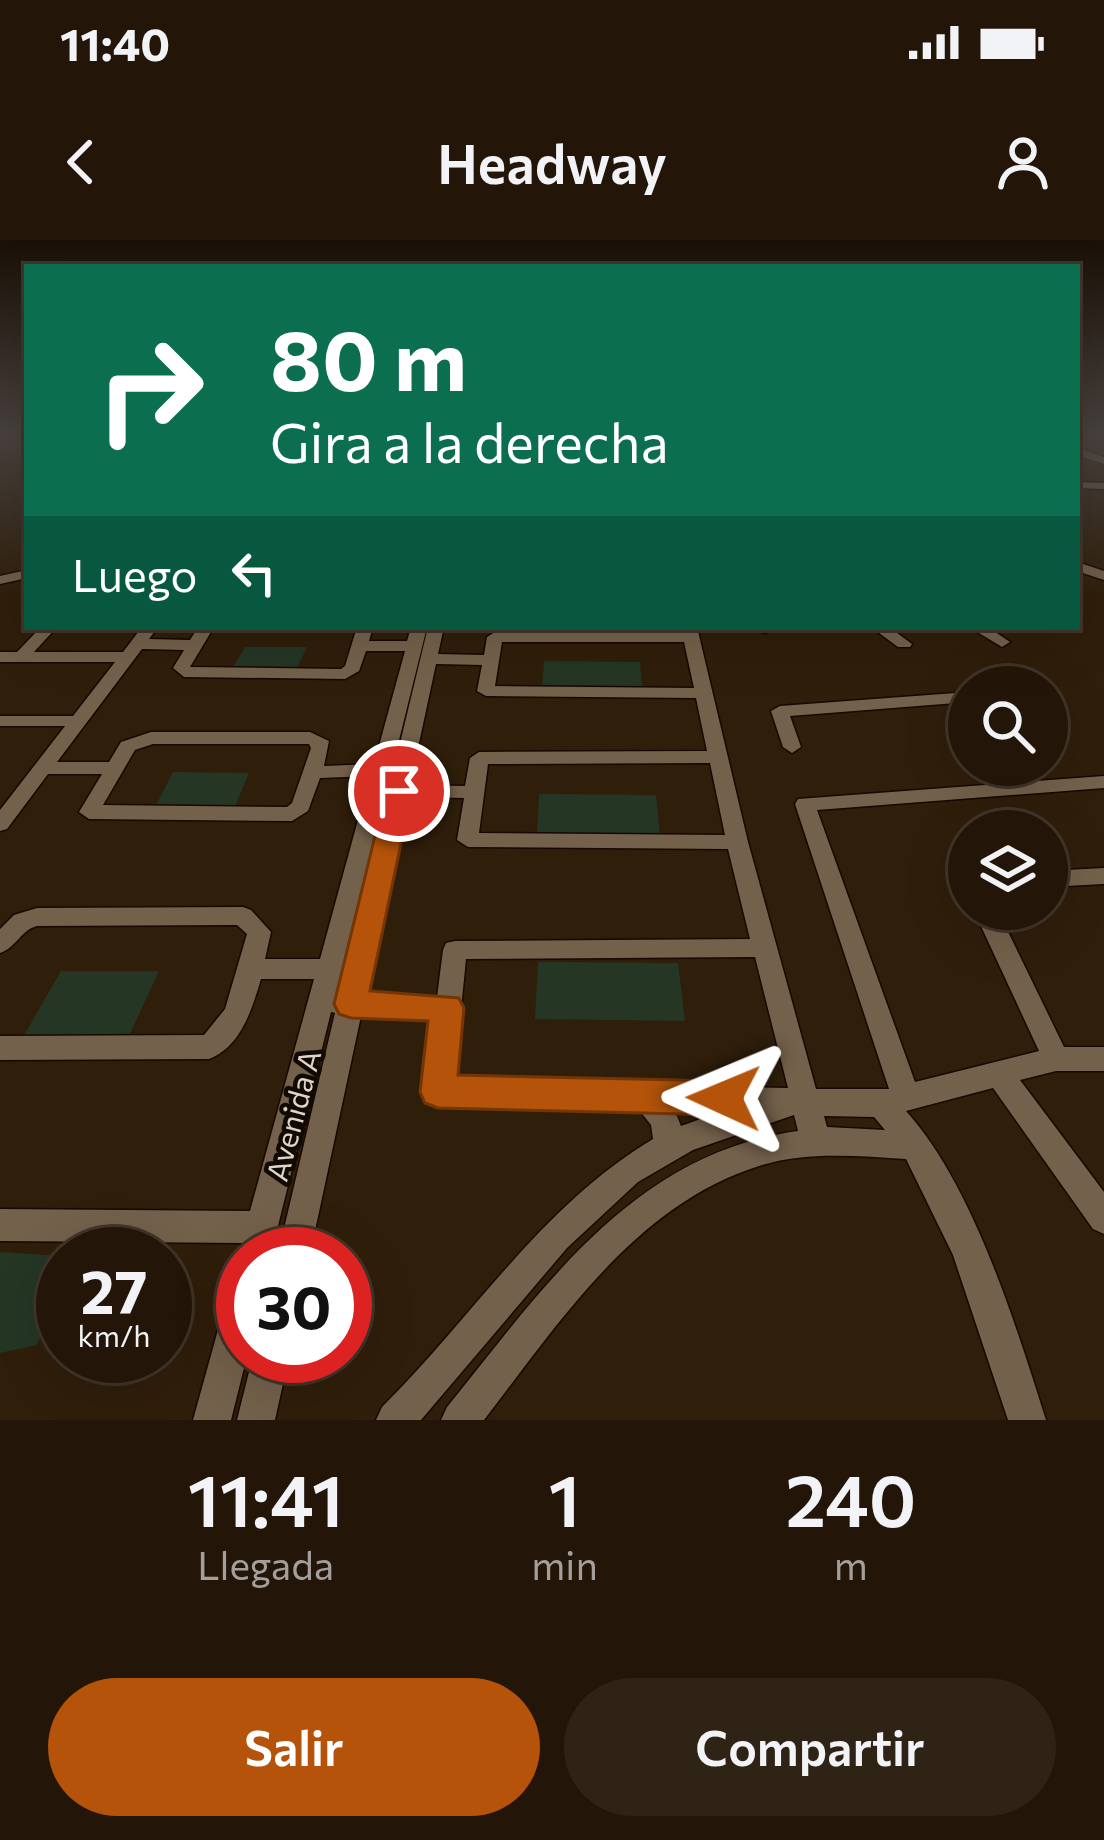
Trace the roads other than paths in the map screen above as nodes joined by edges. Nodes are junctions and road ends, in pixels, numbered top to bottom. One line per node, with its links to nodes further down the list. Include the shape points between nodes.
1 (46, 630): 15 (street)
2 (148, 630): 13 (street)
3 (204, 630): 11 (street)
4 (364, 630): 12 (street)
5 (883, 630): 10 (street)
6 (981, 630): 8 (street)
7 (690, 632): 16 (street, via 495,637); 17 (street)
8 (1002, 642)
9 (424, 644): 12 (street); 16 (street); 25 (street, Avenida A); 30 (street, Avenida A)
10 (904, 644)
11 (194, 645): 12 (street, via 182,668 190,675 308,676 345,674); 13 (street)
12 (359, 646)
13 (132, 650): 15 (street); 20 (street)
14 (0, 657): 15 (street)
15 (21, 657)
16 (490, 660): 17 (street, via 486,691)
17 (705, 693): 22 (street)
18 (948, 699): 21 (street, via 780,711)
19 (0, 721): 20 (street)
20 (78, 721): 23 (street)
21 (792, 747)
22 (720, 758): 31 (street, via 479,758); 34 (street)
23 (43, 768): 24 (street); 32 (street)
24 (112, 768): 26 (street, via 136,740 310,738 320,741); 26 (street, via 91,802 96,815 292,814)
25 (380, 770): 26 (street); 40 (street, Avenida A)
26 (312, 772)
27 (1068, 779): 28 (street)
28 (1104, 782)
29 (955, 786): 51 (street, via 805,804)
30 (399, 791): 31 (street); 43 (street, Avenida A)
31 (473, 792): 34 (street, via 468,840)
32 (9, 800): 33 (street)
33 (0, 824)
34 (737, 842): 39 (street)
35 (1104, 876): 36 (street)
36 (1068, 877)
37 (995, 930): 46 (street)
38 (0, 944): 41 (street, via 22,921 38,917 243,916 259,932)
39 (764, 948): 44 (street, via 454,950); 50 (street)
40 (329, 969): 41 (street); 42 (street, Avenida A)
41 (250, 970): 45 (street, via 224,1038 209,1047)
42 (321, 1003): 43 (street); 57 (street, Avenida A)
43 (351, 1004): 44 (street); 58 (street, Avenida A)
44 (447, 1008): 49 (street, via 438,1092)
45 (0, 1048)
46 (1056, 1059): 47 (street); 48 (street)
47 (1104, 1059)
48 (1000, 1075): 51 (street); 55 (street)
49 (643, 1096): 50 (street); 54 (street, via 670,1128)
50 (806, 1100): 51 (street); 52 (street); 54 (street)
51 (893, 1101): 53 (street)
52 (816, 1142): 53 (street); 65 (street, via 699,1173 638,1211)
53 (918, 1146): 66 (street, via 1000,1332)
54 (667, 1147): 64 (street, via 552,1242)
55 (1104, 1218)
56 (0, 1225): 59 (street)
57 (262, 1227)
58 (300, 1227)
59 (216, 1238)
60 (222, 1383): 62 (street)
61 (265, 1383): 63 (street)
62 (212, 1420)
63 (256, 1420)
64 (395, 1420)
65 (460, 1420)
66 (1027, 1420)

